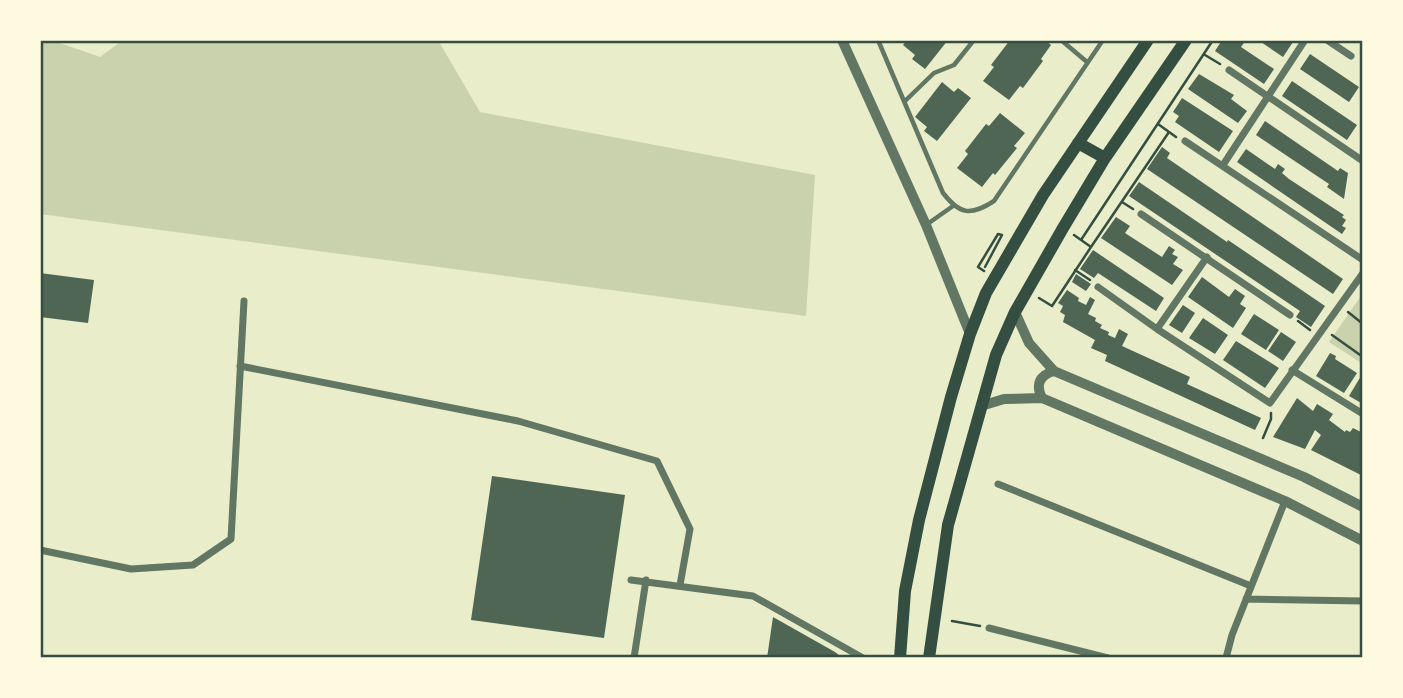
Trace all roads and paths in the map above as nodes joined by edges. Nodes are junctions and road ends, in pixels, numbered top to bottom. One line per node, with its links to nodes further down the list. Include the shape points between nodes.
1 (842, 40): 26 (street)
2 (878, 40): 16 (lane)
3 (974, 40): 16 (lane, via 954,65 934,73)
4 (1061, 40): 13 (lane)
5 (1103, 40): 13 (lane)
6 (1148, 40): 20 (main road)
7 (1186, 40): 21 (main road)
8 (1213, 40): 11 (path)
9 (1304, 40): 15 (street)
10 (1327, 40): 12 (street)
11 (1204, 54): 14 (path); 17 (path)
12 (1351, 56)
13 (1087, 62): 24 (lane, via 994,201 968,212)
14 (1229, 70): 15 (street)
15 (1268, 96): 22 (street); 23 (street)
16 (904, 102): 24 (lane)
17 (1157, 124): 18 (path); 27 (path, via 1081,240)
18 (1169, 132): 19 (path); 27 (path)
19 (1185, 141): 23 (street)
20 (1078, 143): 21 (main road); 33 (main road)
21 (1105, 158): 38 (main road)
22 (1363, 161)
23 (1223, 165): 29 (street)
24 (953, 206): 26 (lane)
25 (1141, 214): 28 (street)
26 (926, 225): 43 (street)
27 (1091, 247): 31 (path)
28 (1207, 257): 39 (street); 41 (street)
29 (1363, 260)
30 (984, 267): 33 (path, via 1002,235 998,234 978,267)
31 (1075, 270): 34 (path); 36 (path)
32 (1363, 273): 37 (street)
33 (994, 278): 43 (main road)
34 (1098, 287): 41 (street)
35 (244, 301): 45 (street)
36 (1052, 306)
37 (1339, 306): 40 (path); 42 (street)
38 (1015, 312): 47 (street, via 1029,343); 50 (main road)
39 (1290, 315): 42 (path)
40 (1363, 324)
41 (1157, 329): 49 (street)
42 (1321, 332): 44 (path); 46 (street)
43 (971, 334): 68 (main road, via 919,520 905,591)
44 (1363, 357)
45 (240, 366): 57 (street, via 231,539 193,565 131,569); 60 (street, via 518,421 657,461 690,529)
46 (1292, 370): 49 (street); 51 (street)
47 (1054, 371): 48 (street, via 1039,381); 55 (street, via 1304,477)
48 (1042, 398): 50 (street, via 1004,399); 54 (street)
49 (1270, 403): 52 (path, via 1271,419)
50 (981, 407): 69 (main road, via 948,525)
51 (1363, 414)
52 (1263, 438)
53 (998, 484): 61 (street)
54 (1285, 501): 56 (street); 61 (street)
55 (1363, 507)
56 (1363, 541)
57 (40, 550)
58 (631, 580): 59 (street)
59 (646, 580): 60 (street); 66 (street)
60 (680, 585): 67 (street, via 753,596)
61 (1251, 586): 62 (street)
62 (1245, 599): 63 (street); 71 (street)
63 (1363, 601)
64 (952, 621): 65 (path)
65 (989, 628): 70 (street)
66 (634, 658)
67 (863, 658)
68 (900, 658)
69 (929, 658)
70 (1108, 658)
71 (1226, 658)

